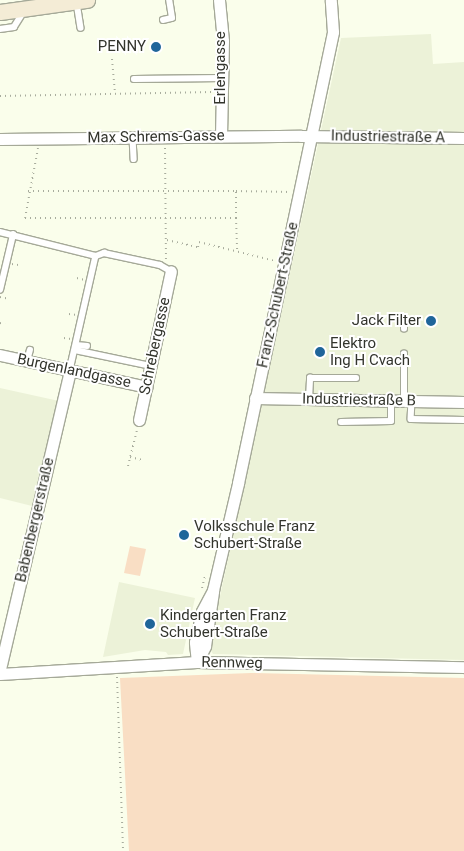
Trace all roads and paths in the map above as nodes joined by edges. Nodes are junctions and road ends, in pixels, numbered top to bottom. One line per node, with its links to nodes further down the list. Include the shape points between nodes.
1 (80, 0): 5 (main road); 8 (lane)
2 (169, 0): 7 (lane, via 172,18)
3 (219, 0): 11 (street, Erlengasse)
4 (331, 0): 17 (street, Franz-Schubert-Straße, via 333,32)
5 (25, 8): 6 (main road); 9 (lane, via 14,27)
6 (0, 12)
7 (163, 20)
8 (80, 28)
9 (0, 29)
10 (112, 60): 14 (path)
11 (222, 78): 12 (lane); 13 (street, Erlengasse)
12 (134, 79)
13 (222, 92): 14 (path); 16 (street, Erlengasse)
14 (115, 94): 15 (path)
15 (0, 96)
16 (221, 136): 17 (street, Max Schrems-Gasse); 21 (street, Max Schrems-Gasse)
17 (312, 136): 22 (street, Industriestraße A); 52 (street, Franz-Schubert-Straße)
18 (0, 138): 19 (street, Max Schrems-Gasse)
19 (40, 138): 20 (street, Max Schrems-Gasse); 25 (path)
20 (133, 138): 21 (street, Max Schrems-Gasse); 23 (lane)
21 (165, 138): 26 (path)
22 (464, 138)
23 (134, 158)
24 (294, 187): 28 (path)
25 (28, 191): 26 (path); 30 (path, via 25,218)
26 (167, 191): 27 (path); 30 (path)
27 (236, 191): 28 (path); 31 (path)
28 (293, 192): 29 (path)
29 (292, 198)
30 (166, 217): 31 (path); 34 (path)
31 (236, 218): 35 (path)
32 (0, 232): 33 (lane)
33 (13, 235): 37 (lane); 39 (lane)
34 (166, 240): 35 (path, via 198,247 199,242); 38 (path, via 166,263)
35 (237, 252): 36 (path, via 278,262)
36 (280, 253)
37 (96, 256): 38 (lane, via 104,253 160,264); 45 (lane)
38 (171, 272): 48 (street, Schrebergasse)
39 (0, 290)
40 (0, 297): 41 (path)
41 (10, 299)
42 (0, 323): 43 (path)
43 (5, 324)
44 (87, 346): 45 (lane)
45 (75, 347): 48 (lane); 49 (lane)
46 (404, 354): 55 (lane)
47 (0, 355): 49 (street, Burgenlandgasse, via 29,356)
48 (151, 367): 51 (street, Schrebergasse)
49 (70, 370): 51 (street, Burgenlandgasse); 67 (street, Babenbergerstraße)
50 (356, 378): 53 (lane, via 310,378)
51 (147, 387): 57 (street, Schrebergasse)
52 (255, 398): 53 (street, Industriestraße B); 65 (street, Franz-Schubert-Straße, via 213,590 202,611 195,642)
53 (309, 399): 54 (street, Industriestraße B)
54 (391, 401): 55 (street, Industriestraße B); 59 (lane, via 391,421)
55 (408, 401): 56 (street, Industriestraße B); 58 (lane, via 411,419)
56 (464, 402)
57 (139, 420): 60 (path)
58 (464, 420)
59 (341, 422)
60 (130, 457): 61 (path); 62 (path)
61 (143, 460)
62 (128, 466)
63 (206, 575): 64 (path)
64 (201, 590)
65 (196, 662): 66 (street, Rennweg); 68 (street, Rennweg)
66 (464, 667)
67 (0, 669)
68 (0, 674)
69 (126, 675): 70 (path, via 117,675)
70 (123, 851)

